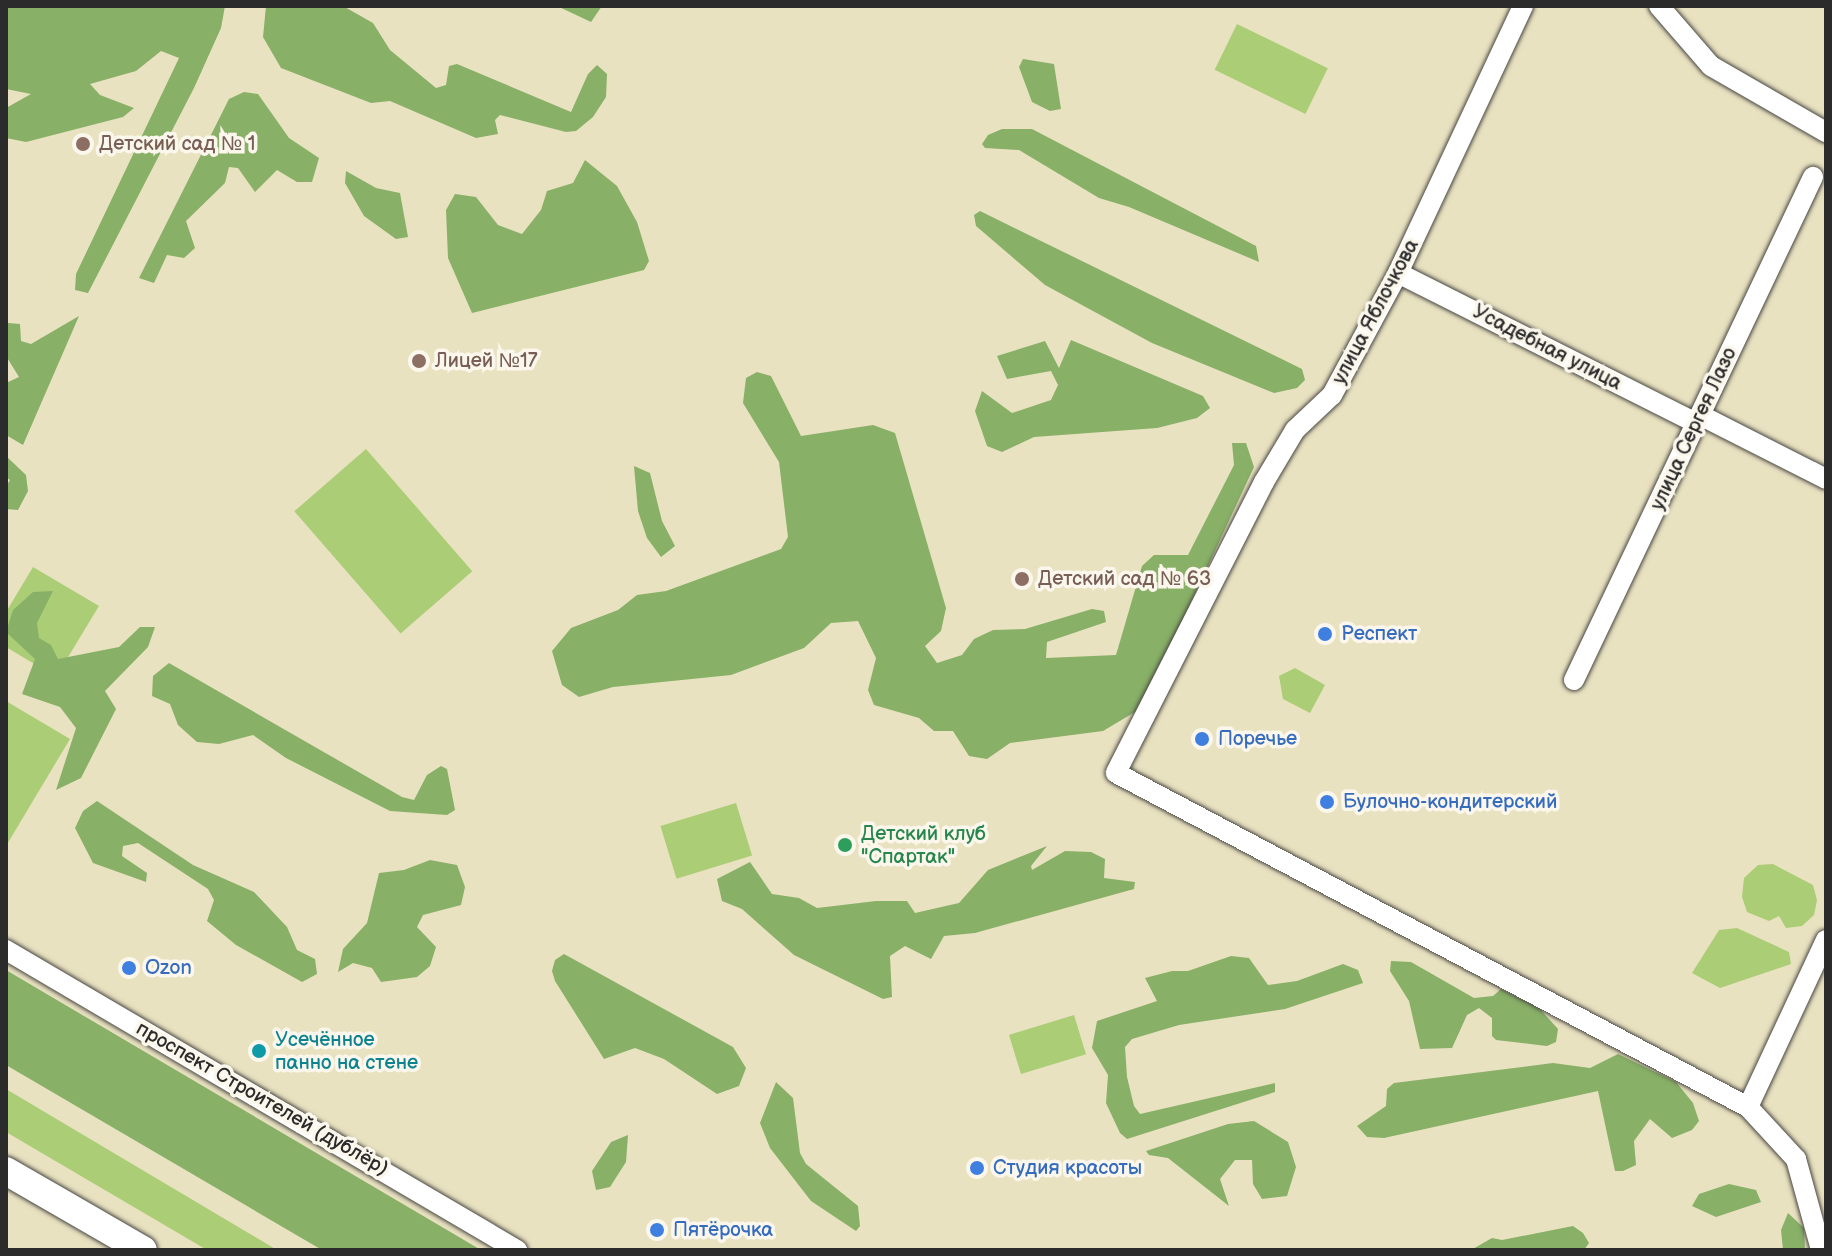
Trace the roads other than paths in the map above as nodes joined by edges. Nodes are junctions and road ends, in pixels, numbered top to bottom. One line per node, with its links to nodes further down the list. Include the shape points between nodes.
1 (1523, 6): 5 (street, улица Яблочкова)
2 (1659, 6): 3 (street, via 1711,66)
3 (1826, 132)
4 (1813, 177): 6 (street, улица Сергея Лазо)
5 (1398, 273): 6 (street, Усадебная улица); 11 (street, улица Яблочкова, via 1332,395 1295,430 1264,482 1116,773)
6 (1698, 419): 7 (street, Усадебная улица); 8 (street, улица Сергея Лазо)
7 (1826, 479)
8 (1574, 680)
9 (1826, 940): 11 (street)
10 (6, 950): 14 (street, проспект Строителей (дублёр))
11 (1748, 1107): 15 (street, via 1796,1159)
12 (6, 1171): 13 (main road)
13 (143, 1250)
14 (517, 1250)
15 (1821, 1250)

